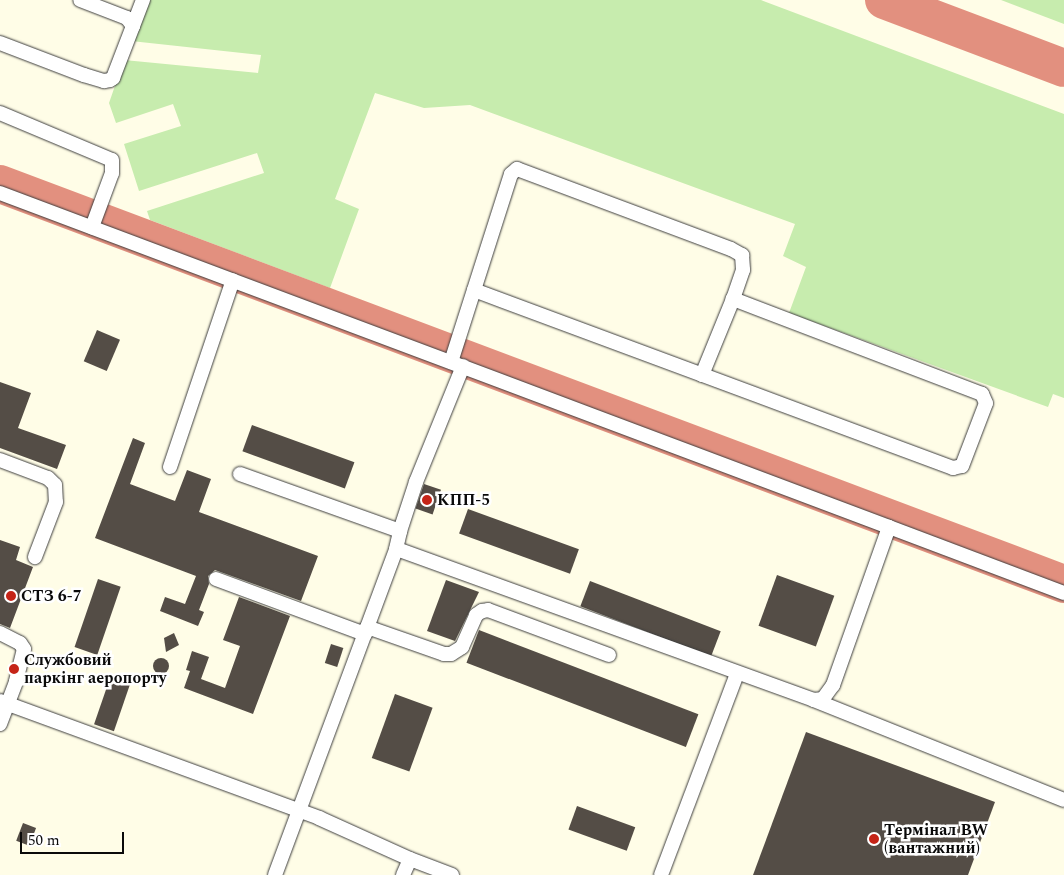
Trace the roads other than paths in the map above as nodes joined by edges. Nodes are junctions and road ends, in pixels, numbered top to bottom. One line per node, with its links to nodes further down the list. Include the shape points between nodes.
1 (80, 0): 3 (lane, via 127,18)
2 (143, 0): 3 (lane)
3 (133, 26): 4 (lane, via 113,78 108,82)
4 (0, 43)
5 (0, 113): 7 (lane, via 112,160 112,173)
6 (0, 193): 7 (lane)
7 (92, 227): 8 (lane)
8 (233, 280): 11 (lane); 14 (lane)
9 (474, 290): 10 (lane, via 511,174 517,169 738,252 744,260); 11 (lane); 12 (lane)
10 (734, 299): 12 (lane); 12 (lane, via 982,394 986,403 963,463 960,468 953,468)
11 (457, 364): 16 (lane); 17 (lane)
12 (702, 375)
13 (0, 460): 19 (lane, via 48,478 55,485 56,502)
14 (170, 467)
15 (240, 474): 17 (lane)
16 (889, 527): 21 (lane); 26 (lane, via 833,685 822,699)
17 (400, 531): 18 (lane)
18 (396, 549): 22 (lane); 25 (lane)
19 (35, 557)
20 (216, 580): 22 (lane)
21 (1064, 593)
22 (366, 630): 24 (lane, via 451,654 462,647 476,615 488,610); 30 (lane)
23 (0, 633): 27 (lane, via 20,643 24,649 16,682)
24 (608, 655)
25 (737, 674): 26 (lane); 35 (lane)
26 (814, 700): 29 (lane)
27 (4, 702): 28 (lane); 30 (lane)
28 (0, 724)
29 (1064, 800)
30 (299, 812): 31 (lane); 32 (lane)
31 (410, 859): 33 (lane); 34 (lane)
32 (275, 875)
33 (403, 875)
34 (452, 875)
35 (661, 875)

